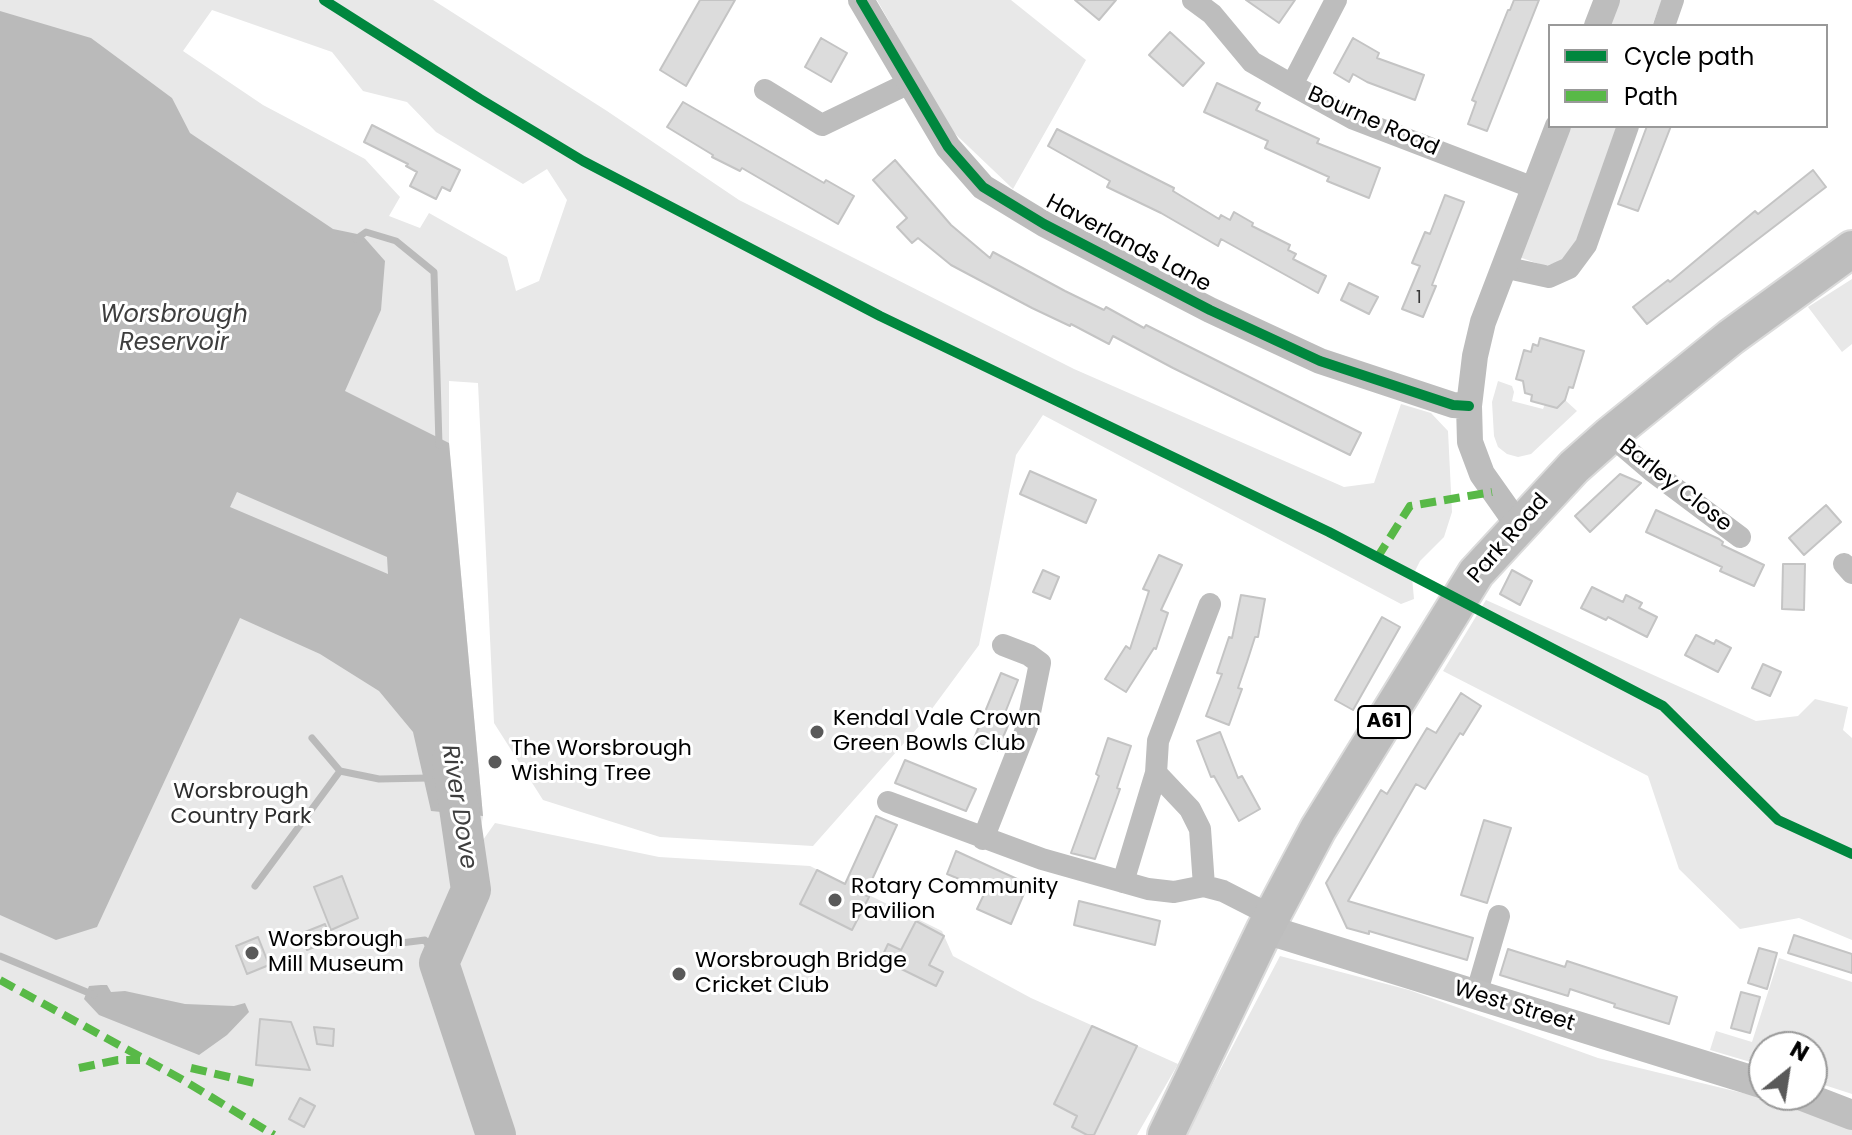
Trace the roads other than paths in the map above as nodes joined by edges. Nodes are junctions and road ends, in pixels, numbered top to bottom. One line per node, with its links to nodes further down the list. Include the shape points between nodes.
1 (861, 0): 8 (street, Haverlands Lane)
2 (1193, 0): 9 (street, Bourne Road, via 1212,14 1252,62)
3 (1336, 0): 9 (street)
4 (1607, 0): 6 (street)
5 (1673, 0): 7 (street)
6 (1598, 24)
7 (1665, 24)
8 (909, 83): 10 (street, via 822,125); 16 (street, Haverlands Lane, via 948,147 983,187 1044,224 1320,361)
9 (1292, 85): 13 (street, Bourne Road, via 1354,119)
10 (765, 90)
11 (1557, 128): 13 (street)
12 (1627, 128): 15 (street, via 1586,245 1569,268 1549,277)
13 (1534, 188): 15 (street)
14 (1852, 249): 17 (highway, Park Road / A61)
15 (1503, 267): 16 (street, via 1483,322)
16 (1469, 406): 18 (street, via 1470,442 1482,474)
17 (1610, 435): 18 (highway, Park Road / A61); 19 (street, Barley Close)
18 (1518, 525): 28 (highway, Park Road / A61, via 1458,600 1318,829)
19 (1740, 537)
20 (1210, 604): 22 (street, via 1158,741)
21 (1003, 645): 24 (street, via 1040,663 1027,727)
22 (1156, 773): 25 (street); 26 (street, via 1190,809 1200,829)
23 (888, 802): 24 (street)
24 (983, 839): 25 (street)
25 (1123, 882): 26 (street, via 1174,892)
26 (1204, 886): 28 (street, via 1223,891)
27 (1499, 916): 29 (street)
28 (1268, 922): 29 (main road, West Street); 33 (highway, Park Road / A61)
29 (1476, 995): 30 (main road, West Street)
30 (1748, 1079)
31 (1828, 1106): 32 (main road)
32 (1852, 1115)
33 (1166, 1135)

